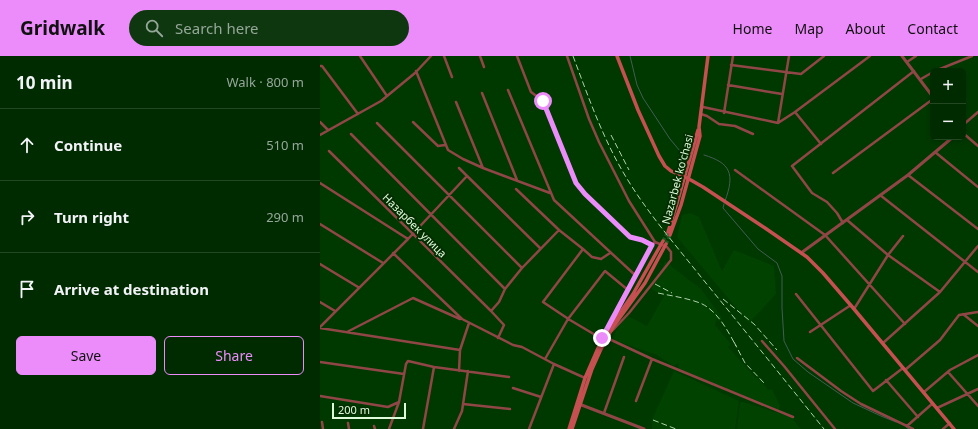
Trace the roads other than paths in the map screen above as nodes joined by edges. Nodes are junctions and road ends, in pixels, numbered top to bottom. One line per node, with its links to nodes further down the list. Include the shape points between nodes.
1 (360, 56): 32 (street)
2 (431, 56): 21 (street)
3 (444, 56): 25 (street)
4 (480, 56): 19 (street)
5 (517, 56): 84 (street, via 531,92 543,101 576,183 630,237)
6 (567, 56): 82 (street, via 599,142 629,201)
7 (617, 56): 63 (main road, via 659,156 667,168)
8 (708, 56): 35 (main road, Nazarbek ko'chasi)
9 (732, 56): 17 (street)
10 (789, 56): 23 (street)
11 (824, 56): 23 (street, via 801,74)
12 (870, 56): 36 (street)
13 (902, 56): 16 (street)
14 (916, 56): 16 (street)
15 (972, 56): 20 (street)
16 (908, 62): 22 (street)
17 (731, 65): 23 (street); 27 (street)
18 (320, 66): 39 (street)
19 (484, 67)
20 (942, 68)
21 (416, 71): 32 (street); 53 (street)
22 (914, 71): 26 (street); 52 (street)
23 (786, 72): 31 (street)
24 (930, 73): 26 (street)
25 (452, 77)
26 (921, 79): 30 (street)
27 (728, 85): 31 (street); 38 (street)
28 (508, 90): 68 (street)
29 (482, 93): 64 (street)
30 (930, 93)
31 (782, 94): 45 (street)
32 (387, 96): 39 (street)
33 (930, 100): 60 (street)
34 (456, 102): 58 (street)
35 (703, 108): 38 (street); 40 (main road, Nazarbek ko'chasi)
36 (795, 112): 45 (street); 52 (street)
37 (978, 112): 43 (street)
38 (724, 113): 45 (street)
39 (358, 114): 46 (street)
40 (702, 114): 48 (street, via 719,124 735,126); 63 (main road, Nazarbek ko'chasi, via 700,136)
41 (320, 122): 46 (street)
42 (413, 122): 53 (street, via 438,146)
43 (966, 122)
44 (377, 123): 69 (street)
45 (778, 123)
46 (328, 130): 49 (street)
47 (350, 134): 71 (street)
48 (753, 134)
49 (320, 135)
50 (966, 136): 54 (street)
51 (949, 140): 56 (street)
52 (821, 144): 73 (street, via 792,166 812,193 827,202)
53 (445, 145): 58 (street, via 448,150)
54 (978, 146)
55 (329, 151): 77 (street, Назарбек улица)
56 (935, 152): 61 (street); 66 (street)
57 (459, 168): 62 (street)
58 (483, 168): 64 (street)
59 (735, 170): 79 (street)
60 (833, 173)
61 (908, 175): 70 (street); 75 (street)
62 (467, 176): 69 (street); 86 (street)
63 (687, 178): 78 (main road, Nazarbek ko'chasi, via 677,220); 90 (main road)
64 (517, 180): 68 (street)
65 (320, 183): 81 (street)
66 (978, 187)
67 (516, 189): 76 (street)
68 (550, 193): 89 (street, via 554,200)
69 (449, 195): 71 (street); 95 (street)
70 (880, 195): 72 (street); 92 (street)
71 (430, 214): 77 (street); 100 (street)
72 (847, 220): 73 (street); 91 (street)
73 (843, 223): 79 (street)
74 (320, 224): 93 (street)
75 (978, 229)
76 (559, 230): 86 (street); 87 (street)
77 (412, 233): 81 (street); 108 (street, Назарбек улица)
78 (669, 233)
79 (825, 234): 90 (street); 98 (street)
80 (902, 236): 91 (street)
81 (408, 239): 88 (street)
82 (654, 242): 83 (street); 84 (street)
83 (664, 244): 120 (main road); 120 (street, via 671,252 671,260 629,313)
84 (652, 245): 97 (street)
85 (978, 246): 92 (street)
86 (540, 248): 95 (street)
87 (583, 250): 89 (street, via 592,257 601,259); 112 (street, via 543,302)
88 (393, 253): 93 (street); 111 (street)
89 (610, 253): 97 (street)
90 (801, 253): 105 (main road)
91 (888, 255): 98 (street); 102 (street)
92 (965, 262): 96 (street); 102 (street)
93 (383, 263): 99 (street)
94 (320, 264): 99 (street)
95 (522, 268): 100 (street)
96 (978, 272)
97 (635, 275): 101 (street)
98 (870, 285): 106 (street); 114 (street)
99 (358, 287): 107 (street)
100 (505, 288): 108 (street, via 499,302)
101 (628, 290): 112 (street, via 605,271); 120 (street)
102 (940, 292): 114 (street)
103 (796, 294): 115 (street)
104 (320, 302): 107 (street)
105 (851, 305): 106 (main road); 115 (street)
106 (854, 309): 125 (main road)
107 (335, 311): 117 (street)
108 (491, 311): 121 (street, Назарбек улица, via 504,325)
109 (978, 312): 110 (street)
110 (963, 314): 116 (street); 135 (street, via 959,315 940,340)
111 (462, 319): 113 (street); 118 (street, via 413,298)
112 (568, 319): 122 (street); 130 (street)
113 (469, 323): 121 (street); 126 (street)
114 (905, 324): 125 (street)
115 (820, 325): 119 (street); 142 (street, via 873,391)
116 (978, 326)
117 (320, 328): 118 (street)
118 (346, 332): 126 (street)
119 (810, 332)
120 (607, 333): 122 (main road); 123 (main road)
121 (498, 338): 130 (street)
122 (602, 338): 141 (main road)
123 (606, 338): 131 (street); 153 (main road)
124 (762, 341): 173 (street)
125 (883, 343): 135 (main road)
126 (460, 350): 136 (street)
127 (978, 355): 138 (street)
128 (624, 357): 157 (street)
129 (797, 358): 163 (street, via 861,404)
130 (545, 359): 133 (street)
131 (652, 359): 149 (street); 158 (street)
132 (320, 362): 139 (street)
133 (554, 364): 141 (street); 148 (street)
134 (434, 367): 136 (street); 139 (street, via 408,361); 167 (street)
135 (904, 368): 142 (street); 145 (main road)
136 (459, 370): 137 (street)
137 (468, 371): 140 (street); 152 (street)
138 (948, 371): 145 (street); 146 (street)
139 (404, 374): 150 (street)
140 (509, 377)
141 (585, 378): 153 (main road)
142 (886, 380): 159 (street)
143 (513, 388): 148 (street)
144 (978, 389): 146 (street)
145 (924, 392): 151 (main road)
146 (968, 394): 154 (street); 155 (street)
147 (320, 396): 150 (street, via 388,407)
148 (541, 397): 169 (street)
149 (636, 401)
150 (399, 402): 166 (street)
151 (933, 403): 155 (main road); 159 (street)
152 (463, 404): 156 (street); 168 (street)
153 (579, 404): 157 (street); 170 (main road); 171 (main road)
154 (978, 406)
155 (937, 408): 162 (main road)
156 (510, 409)
157 (604, 413): 172 (street)
158 (793, 417)
159 (918, 417): 163 (street)
160 (322, 422): 164 (street)
161 (348, 423): 165 (street)
162 (950, 423): 175 (street); 176 (main road)
163 (907, 426): 174 (street)
164 (323, 429)
165 (348, 429)
166 (389, 429)
167 (423, 429)
168 (454, 429)
169 (529, 429)
170 (569, 429)
171 (572, 429)
172 (644, 429)
173 (835, 429)
174 (913, 429)
175 (943, 429)
176 (954, 429)

